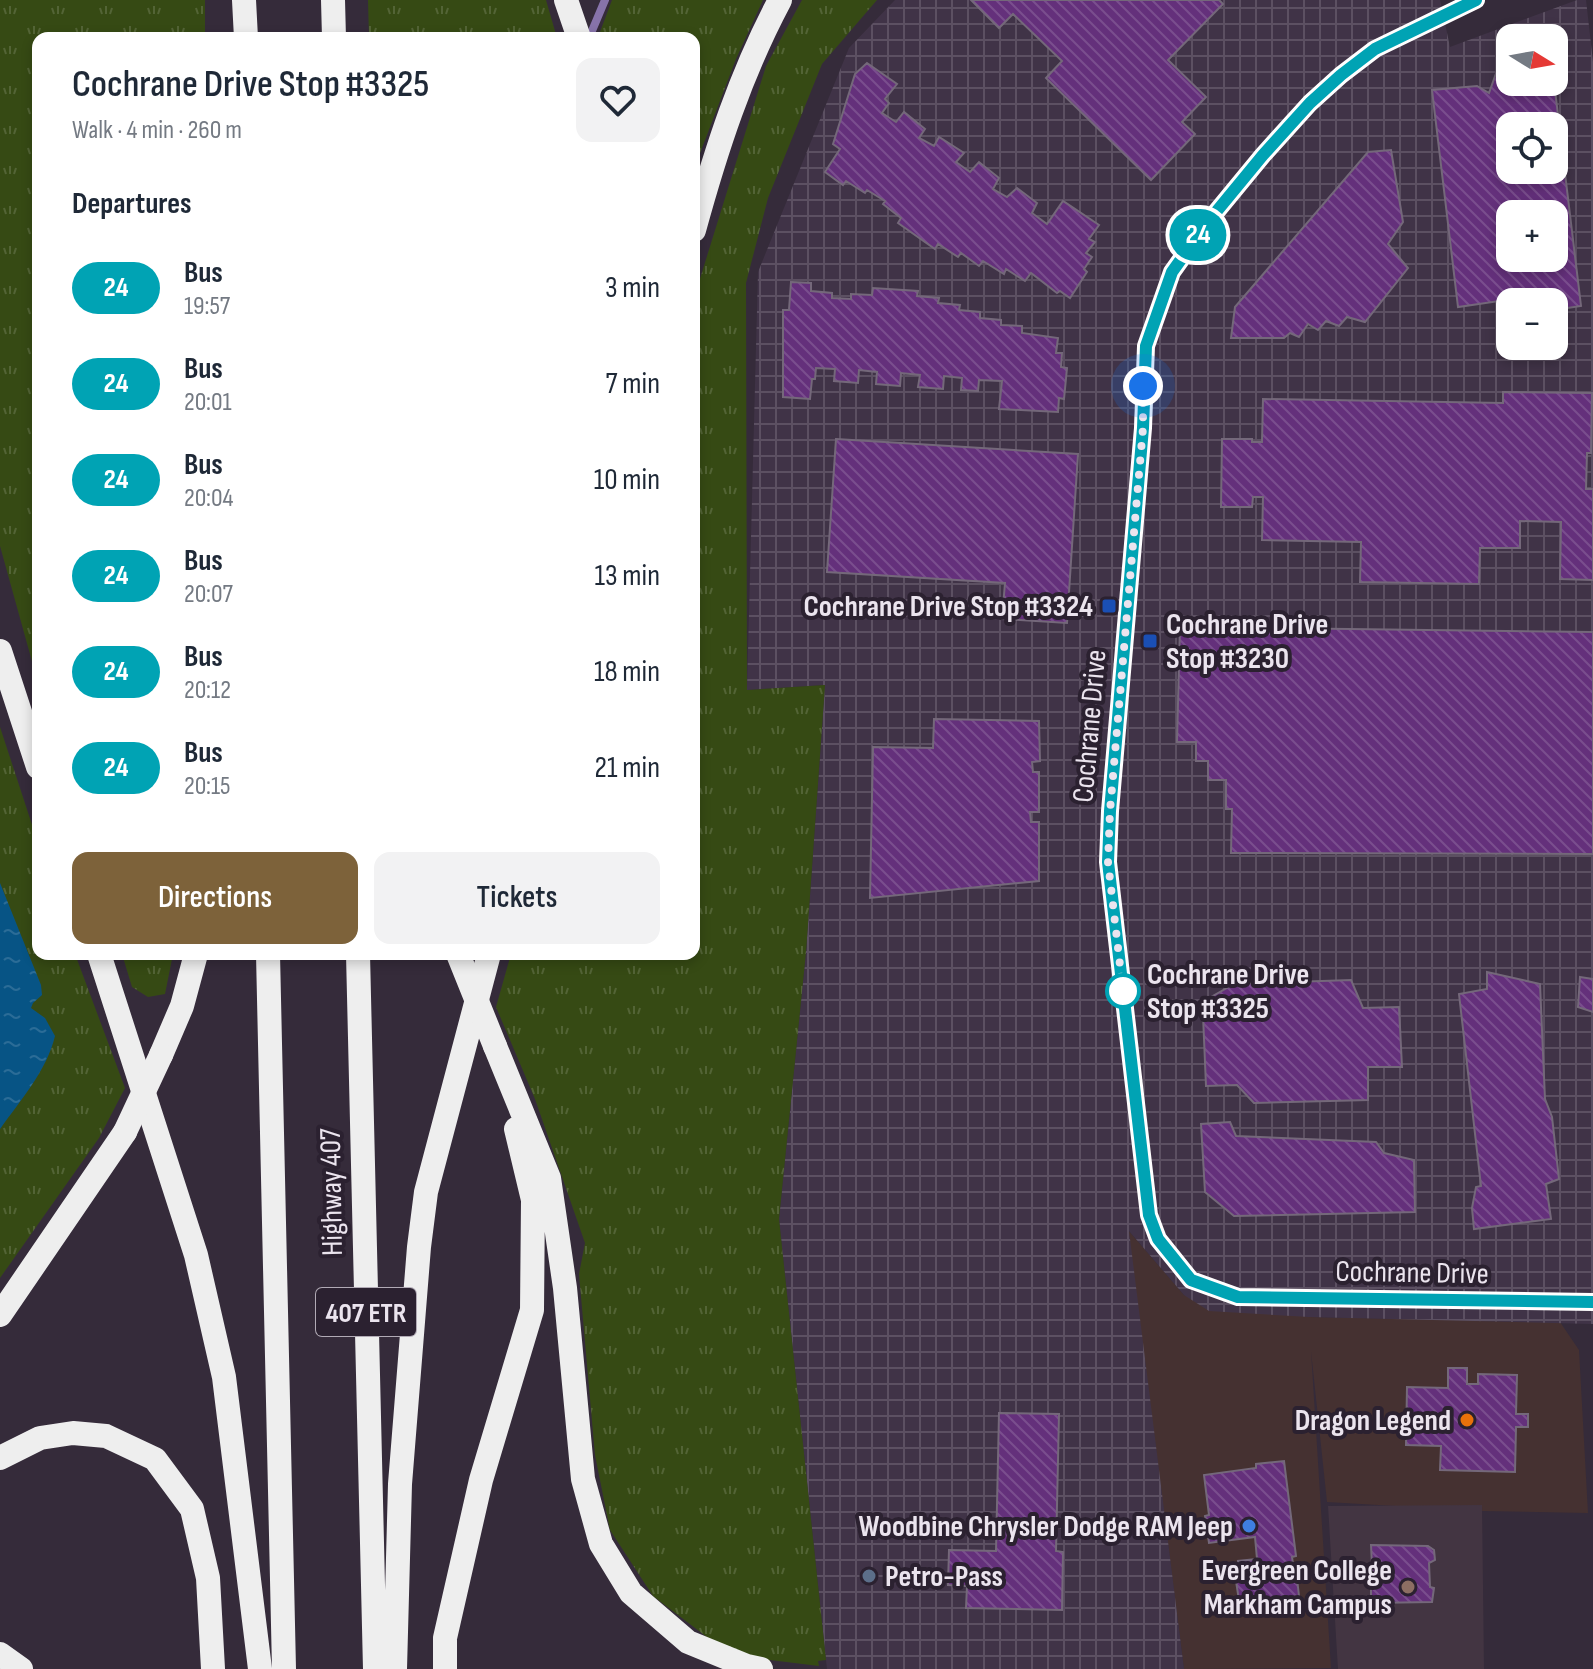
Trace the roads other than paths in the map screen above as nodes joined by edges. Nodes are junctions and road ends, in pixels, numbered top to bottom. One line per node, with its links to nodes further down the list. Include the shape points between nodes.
1 (244, 0): 7 (highway)
2 (333, 0): 8 (highway)
3 (566, 0): 9 (highway)
4 (605, 0): 10 (lane)
5 (780, 0): 11 (highway, via 739,85)
6 (1476, 0): 21 (street, Cochrane Drive, via 1375,49 1341,75 1263,155 1172,272 1146,346 1108,862 1149,1215 1158,1239 1191,1280 1238,1297)
7 (246, 32)
8 (334, 32)
9 (577, 32)
10 (592, 32)
11 (700, 207)
12 (0, 651): 13 (highway)
13 (32, 749)
14 (101, 960): 27 (highway, via 196,1255 224,1377)
15 (194, 960): 22 (highway, bridge, via 182,1006 125,1132)
16 (268, 960): 28 (highway, Highway 407 / 407 ETR)
17 (358, 960): 29 (highway, Highway 407 / 407 ETR)
18 (460, 960): 20 (highway, bridge)
19 (487, 960): 30 (highway, via 424,1206 400,1484)
20 (495, 1046): 31 (highway, via 533,1200 532,1310 481,1480 445,1638); 32 (highway, via 549,1178 583,1479 601,1544 631,1593 688,1642)
21 (1593, 1302)
22 (0, 1315)
23 (0, 1458): 26 (highway, via 40,1438 73,1433 106,1436 155,1459 192,1509 208,1578)
24 (0, 1654): 25 (highway)
25 (21, 1669)
26 (213, 1669)
27 (260, 1669)
28 (284, 1669)
29 (375, 1669)
30 (395, 1669)
31 (445, 1669)
32 (761, 1669)

